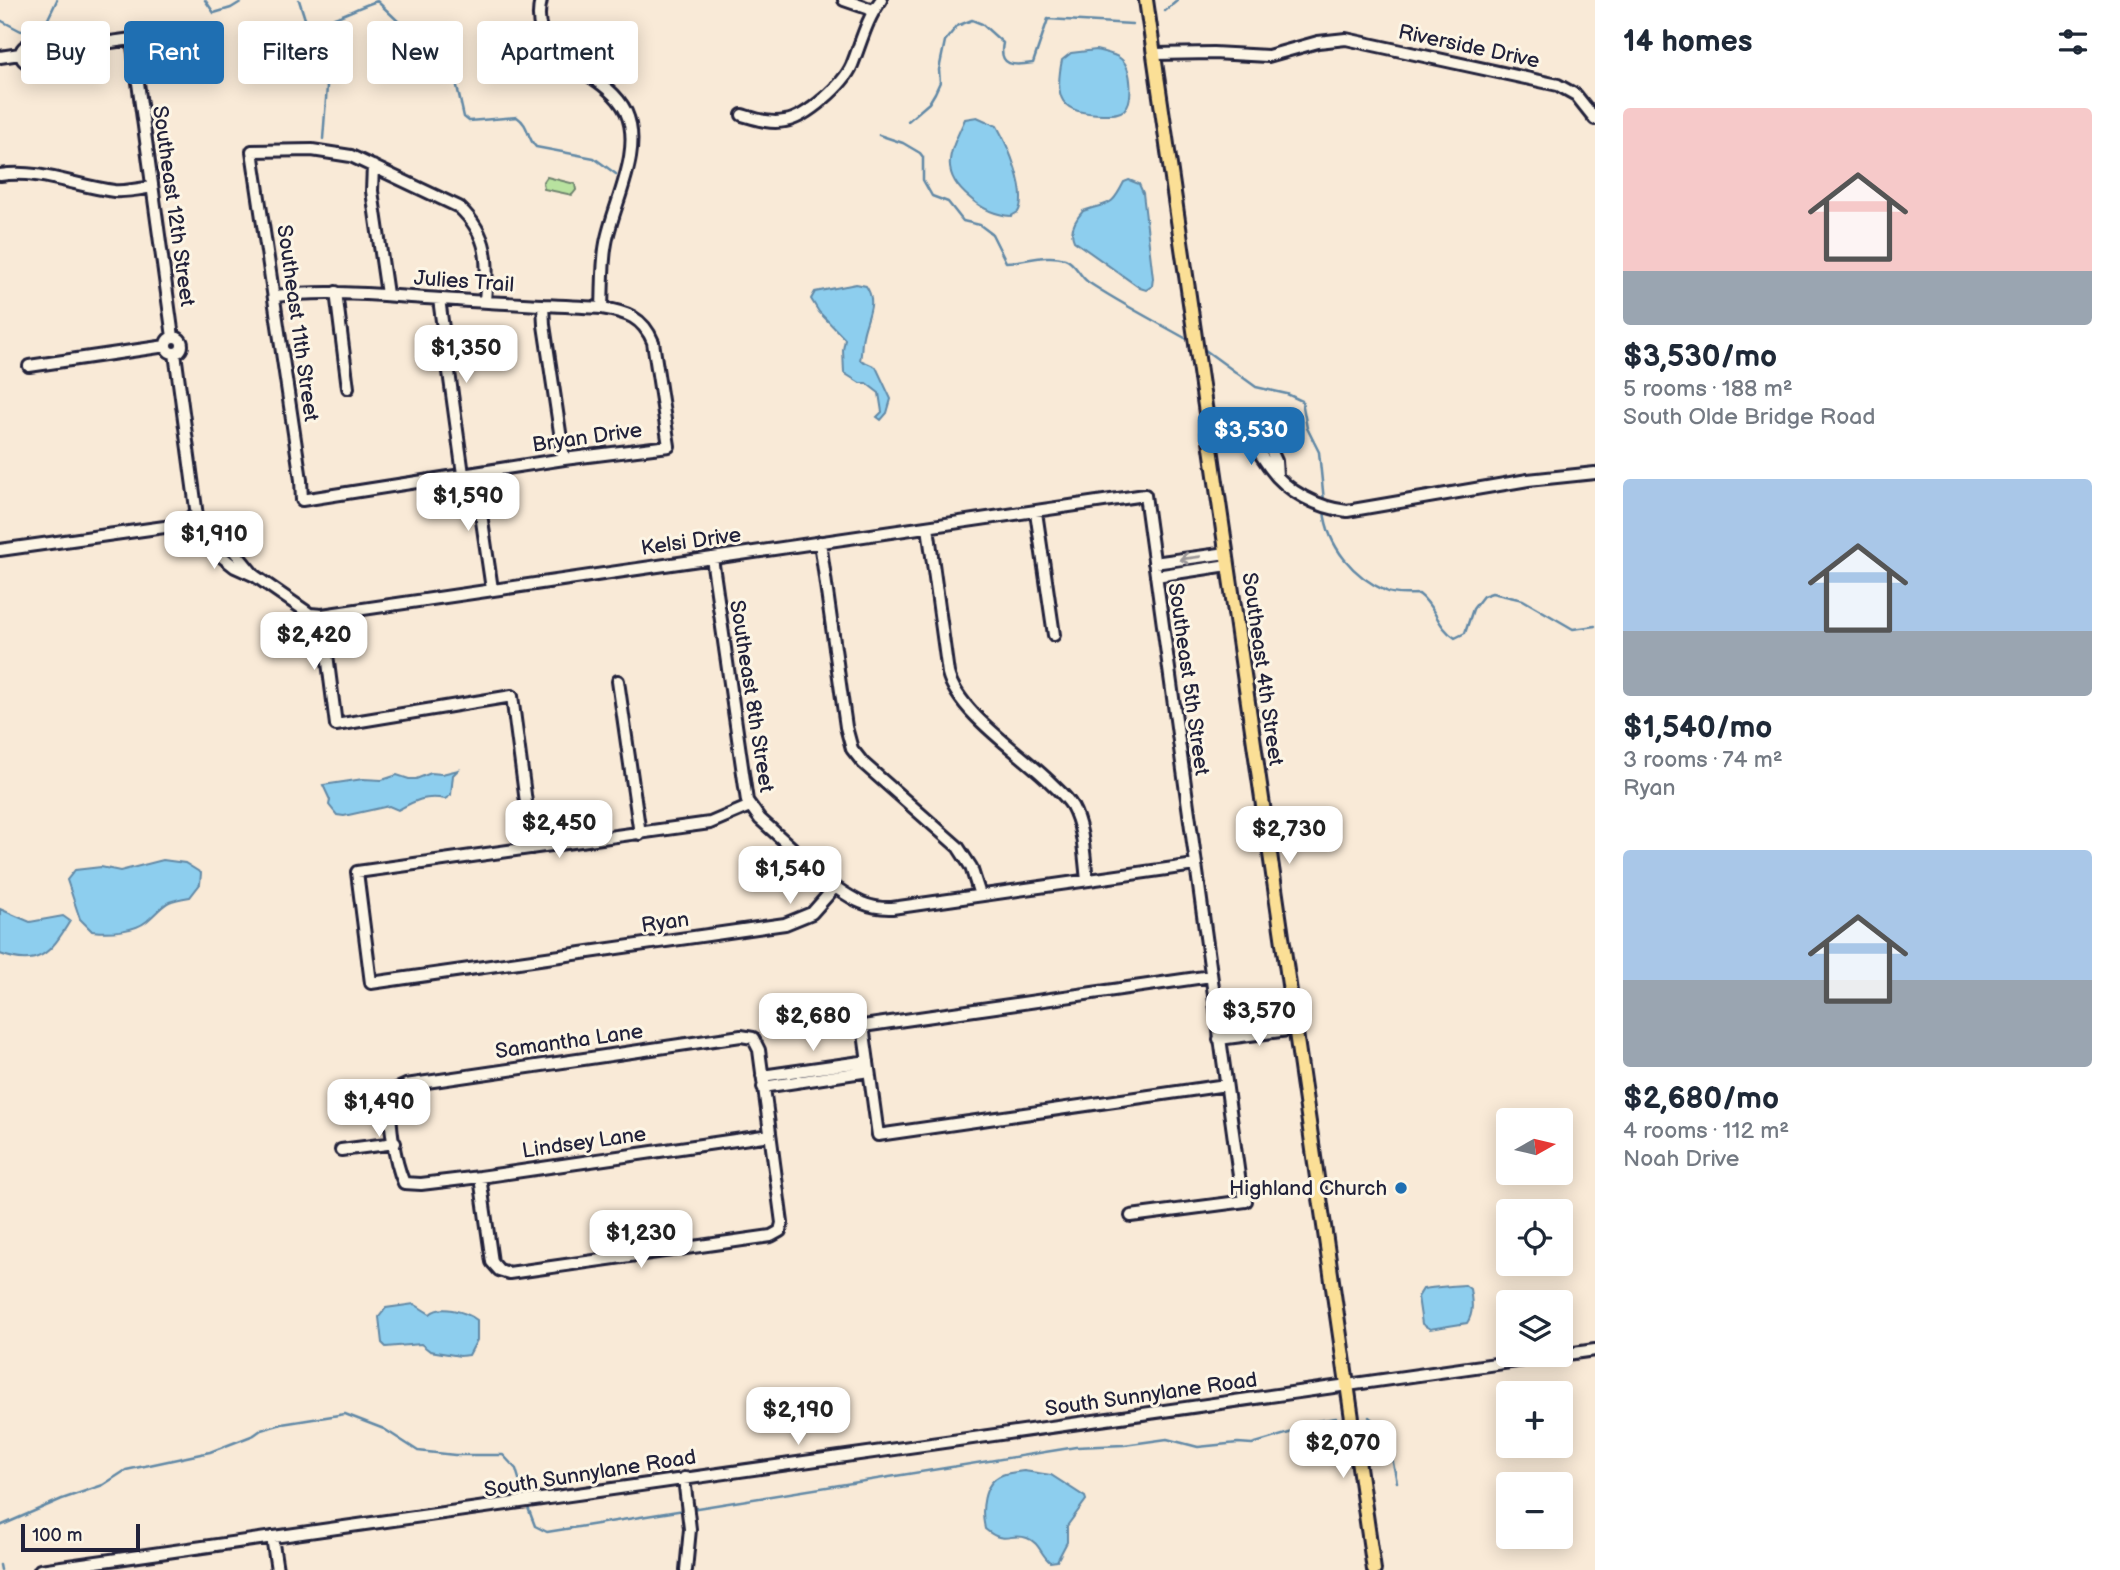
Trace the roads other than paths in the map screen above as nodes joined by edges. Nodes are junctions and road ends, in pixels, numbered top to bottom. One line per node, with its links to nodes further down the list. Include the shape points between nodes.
1 (541, 0): 19 (street, via 540,26 549,46 613,93 630,124 631,151 606,246)
2 (844, 0): 5 (street)
3 (881, 0): 5 (street)
4 (1146, 0): 6 (main road, Southeast 4th Street)
5 (873, 10): 8 (street, via 852,66 827,95 790,120 764,121)
6 (1154, 54): 9 (street, Riverside Drive, via 1268,56 1318,42 1354,40 1558,85 1576,94); 23 (main road, Southeast 4th Street)
7 (0, 57): 12 (street, Southeast 12th Street, via 20,54 28,45 39,52 132,39)
8 (742, 115)
9 (1595, 119)
10 (373, 166): 14 (street, via 372,191); 15 (street, Southeast 11th Street, via 328,152 252,151); 17 (street, via 449,201 472,220 485,248)
11 (0, 175): 12 (street, via 49,176 119,191)
12 (152, 187): 20 (street, Southeast 12th Street)
13 (336, 292): 14 (street, Julies Trail); 15 (street, Julies Trail); 22 (street)
14 (387, 294): 16 (street, Julies Trail)
15 (275, 296): 30 (street, Southeast 11th Street)
16 (439, 299): 17 (street, Julies Trail); 28 (street)
17 (485, 302): 18 (street, Julies Trail)
18 (543, 305): 19 (street, Julies Trail); 25 (street)
19 (602, 308): 24 (street, Julies Trail, via 627,313 646,327 653,342)
20 (171, 350): 21 (street); 32 (street)
21 (29, 366)
22 (348, 388)
23 (1212, 443): 27 (street, via 1268,440 1277,475 1303,496 1329,509 1347,511); 38 (main road, Southeast 4th Street)
24 (669, 446): 25 (street, Bryan Drive)
25 (564, 459): 26 (street, Bryan Drive)
26 (475, 473): 28 (street, Bryan Drive); 42 (street)
27 (1595, 473)
28 (463, 474): 30 (street, Bryan Drive)
29 (1145, 495): 31 (street, Kelsi Drive); 39 (street, Southeast 5th Street)
30 (302, 500)
31 (1036, 512): 33 (street, Kelsi Drive); 44 (street)
32 (200, 520): 34 (street, via 199,532); 40 (street)
33 (928, 527): 35 (street, Kelsi Drive); 50 (street, via 952,688 965,706 1070,803 1081,836)
34 (190, 529): 36 (street); 40 (street, via 229,563)
35 (820, 542): 37 (street, Kelsi Drive); 52 (street, via 852,748 958,847)
36 (0, 550)
37 (712, 558): 42 (street, Kelsi Drive); 46 (street, Southeast 8th Street)
38 (1227, 559): 39 (street, one-way to 39); 41 (street); 54 (main road, Southeast 4th Street)
39 (1154, 563): 41 (street, Southeast 5th Street)
40 (255, 576): 43 (street, via 310,614)
41 (1156, 576): 49 (street, Southeast 5th Street)
42 (492, 589): 43 (street, Kelsi Drive)
43 (322, 615): 48 (street, via 336,725 512,696)
44 (1054, 635)
45 (618, 681): 47 (street)
46 (750, 806): 47 (street, via 710,823); 51 (street, Southeast 8th Street)
47 (640, 834): 48 (street)
48 (532, 848): 51 (street, Ryan, via 357,873 371,983 785,924 812,913)
49 (1195, 865): 50 (street); 53 (street, Southeast 5th Street)
50 (1087, 880): 52 (street)
51 (835, 887): 52 (street, via 863,905 881,908)
52 (980, 895)
53 (1210, 976): 55 (street, Southeast 5th Street); 57 (street, via 863,1026)
54 (1295, 1022): 55 (street); 56 (street); 66 (main road, Southeast 4th Street)
55 (1218, 1026): 56 (street, Southeast 5th Street)
56 (1219, 1039): 59 (street, Southeast 5th Street)
57 (869, 1066): 58 (street); 59 (street, via 878,1135)
58 (763, 1081): 60 (street); 61 (street, Samantha Lane, via 753,1038 741,1036 407,1085 393,1091 390,1102)
59 (1226, 1085): 64 (street, Southeast 5th Street, via 1246,1201)
60 (770, 1135): 63 (street, Lindsey Lane); 63 (street, via 782,1223 780,1231 771,1236 509,1273 492,1262)
61 (395, 1143): 62 (street); 63 (street, Lindsey Lane, via 404,1183)
62 (341, 1150)
63 (480, 1177)
64 (1131, 1216)
65 (1595, 1350): 66 (street, South Sunnylane Road)
66 (1346, 1384): 67 (street, South Sunnylane Road); 72 (main road, Southeast 4th Street)
67 (684, 1478): 68 (street, South Sunnylane Road); 71 (street, via 690,1529)
68 (272, 1537): 69 (street, South Sunnylane Road); 70 (street)
69 (40, 1570)
70 (277, 1570)
71 (686, 1570)
72 (1374, 1570)

